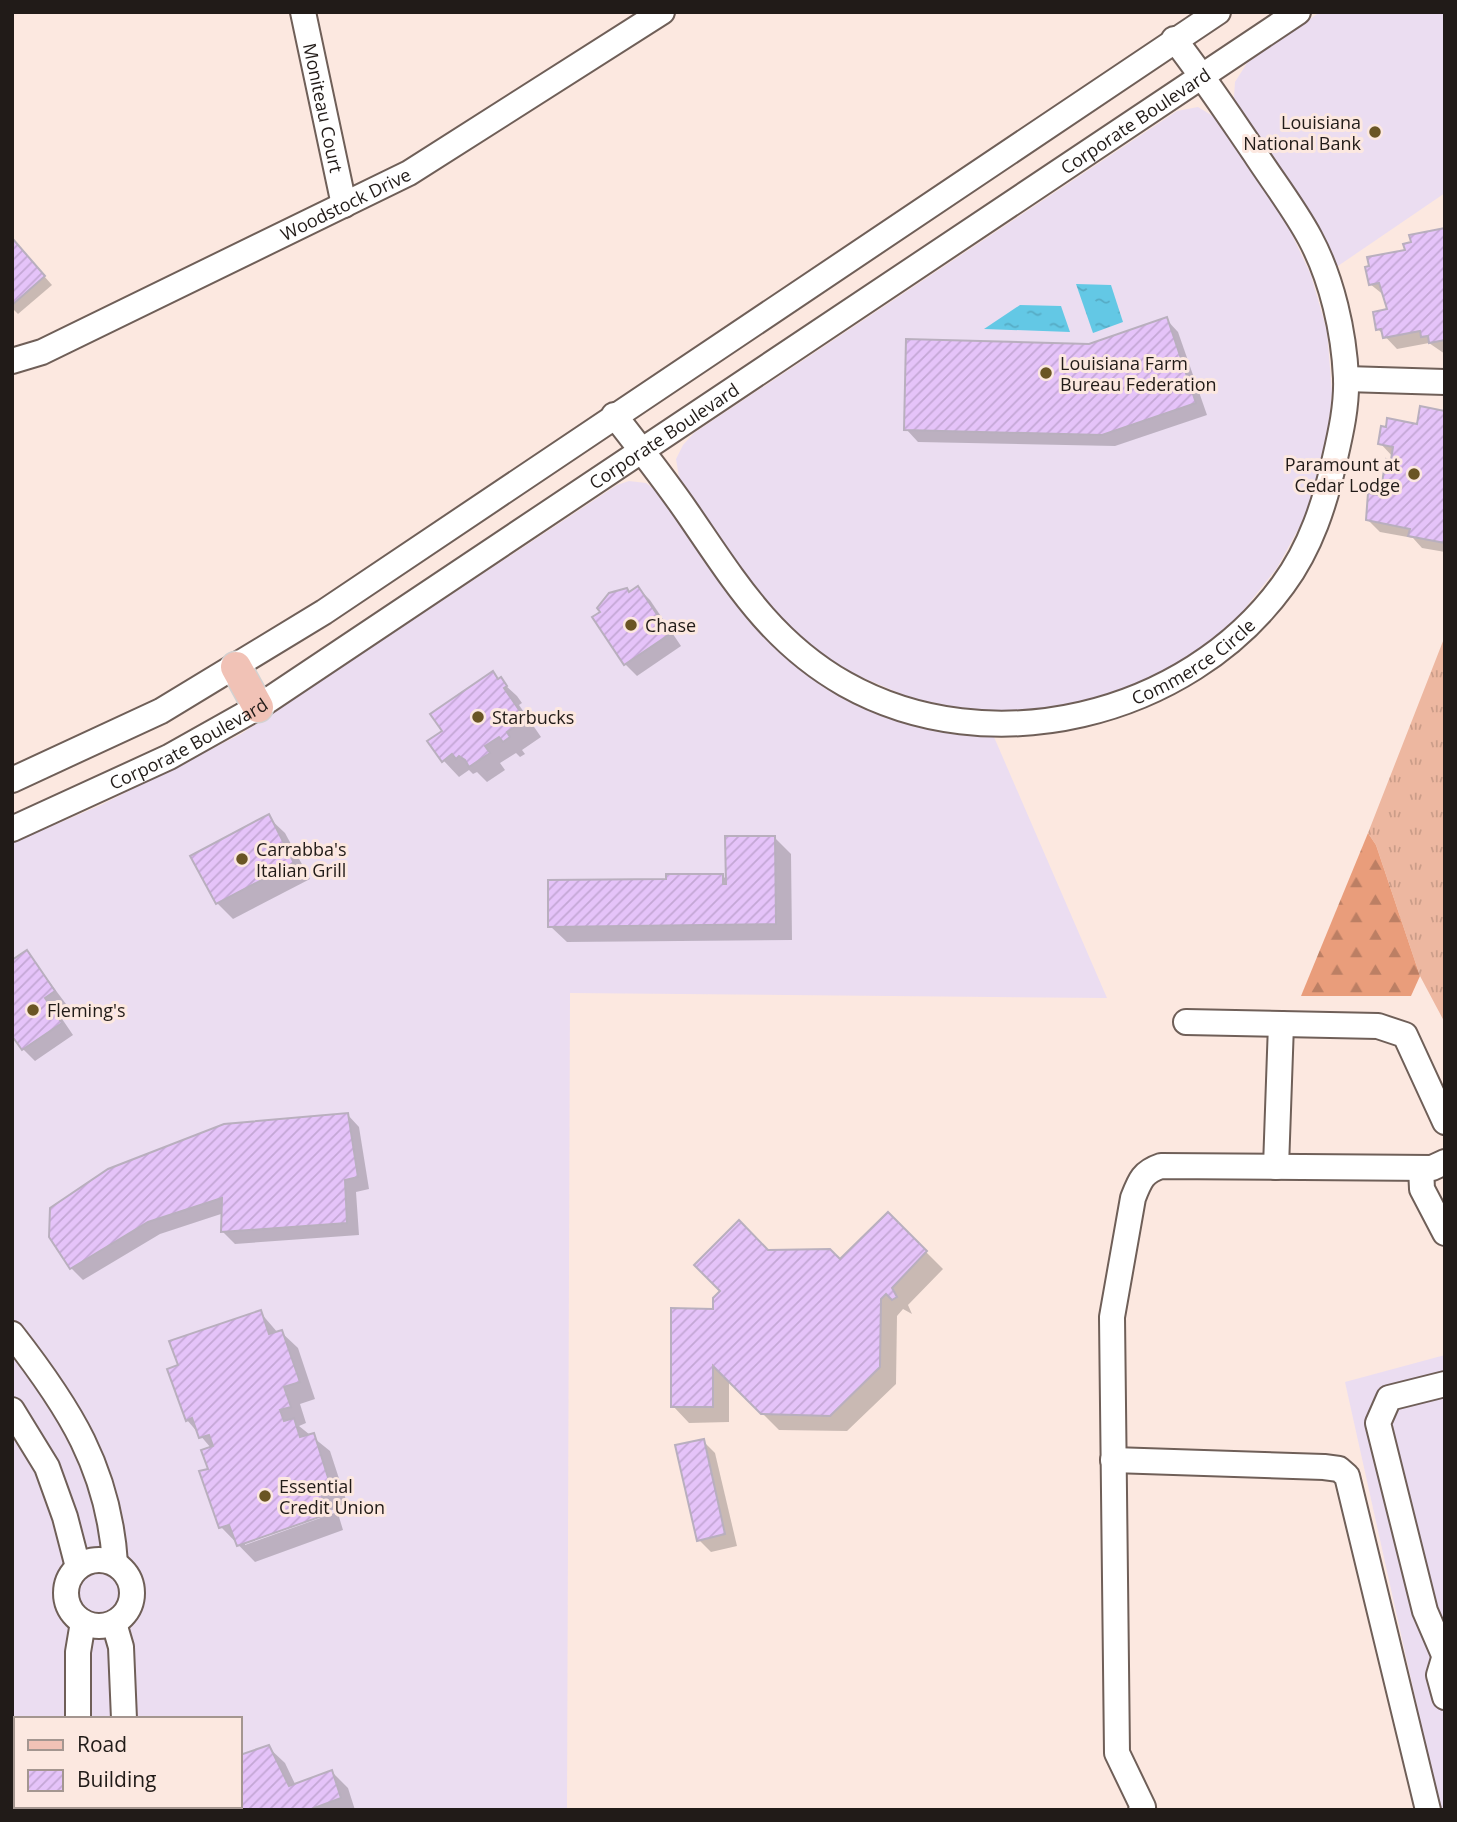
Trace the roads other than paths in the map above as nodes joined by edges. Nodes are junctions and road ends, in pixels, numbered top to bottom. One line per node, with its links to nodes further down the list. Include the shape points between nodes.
1 (303, 12): 7 (street, Moniteau Court)
2 (662, 12): 7 (street, Woodstock Drive, via 409,173)
3 (1218, 12): 5 (street)
4 (1298, 12): 6 (street, Corporate Boulevard)
5 (1174, 39): 6 (street, Commerce Circle); 11 (street)
6 (1203, 76): 9 (street, Commerce Circle, via 1310,238 1332,299); 12 (street, Corporate Boulevard)
7 (344, 205): 8 (street, Woodstock Drive, via 42,352)
8 (12, 361)
9 (1346, 379): 10 (street); 12 (street, Commerce Circle, via 1327,495 1314,529 1282,586 1247,627 1203,661 1110,708 1026,723 943,719 897,706 848,685 804,656 780,637 737,587)
10 (1445, 383)
11 (614, 415): 12 (street, Commerce Circle); 13 (street)
12 (642, 451): 14 (street, Corporate Boulevard)
13 (236, 667): 14 (main road); 15 (street, via 161,711)
14 (258, 707): 16 (street, Corporate Boulevard, via 169,757)
15 (12, 780)
16 (12, 829)
17 (1186, 1022): 18 (street)
18 (1281, 1024): 19 (street, via 1378,1026 1405,1035); 21 (street)
19 (1445, 1122)
20 (1433, 1165): 21 (street); 22 (street, via 1422,1189)
21 (1276, 1167): 27 (street, via 1161,1166 1145,1171 1139,1181 1112,1317)
22 (1445, 1233)
23 (12, 1334): 24 (street)
24 (20, 1362): 28 (street, via 55,1389 92,1456 113,1522)
25 (1445, 1384): 32 (street, via 1389,1398 1378,1423 1425,1611)
26 (12, 1410): 29 (street, via 47,1467)
27 (1113, 1460): 36 (street, via 1117,1753); 37 (street, via 1324,1467 1339,1469 1347,1476)
28 (115, 1563): 29 (street, via 96,1560); 31 (street, via 128,1575 133,1597 130,1608)
29 (78, 1567): 30 (street, via 66,1590 74,1614)
30 (83, 1622): 31 (street, via 93,1626); 34 (street)
31 (114, 1623): 35 (street, via 121,1647)
32 (1445, 1655): 33 (street, via 1439,1675)
33 (1445, 1697)
34 (78, 1717)
35 (124, 1717)
36 (1144, 1809)
37 (1428, 1810)

